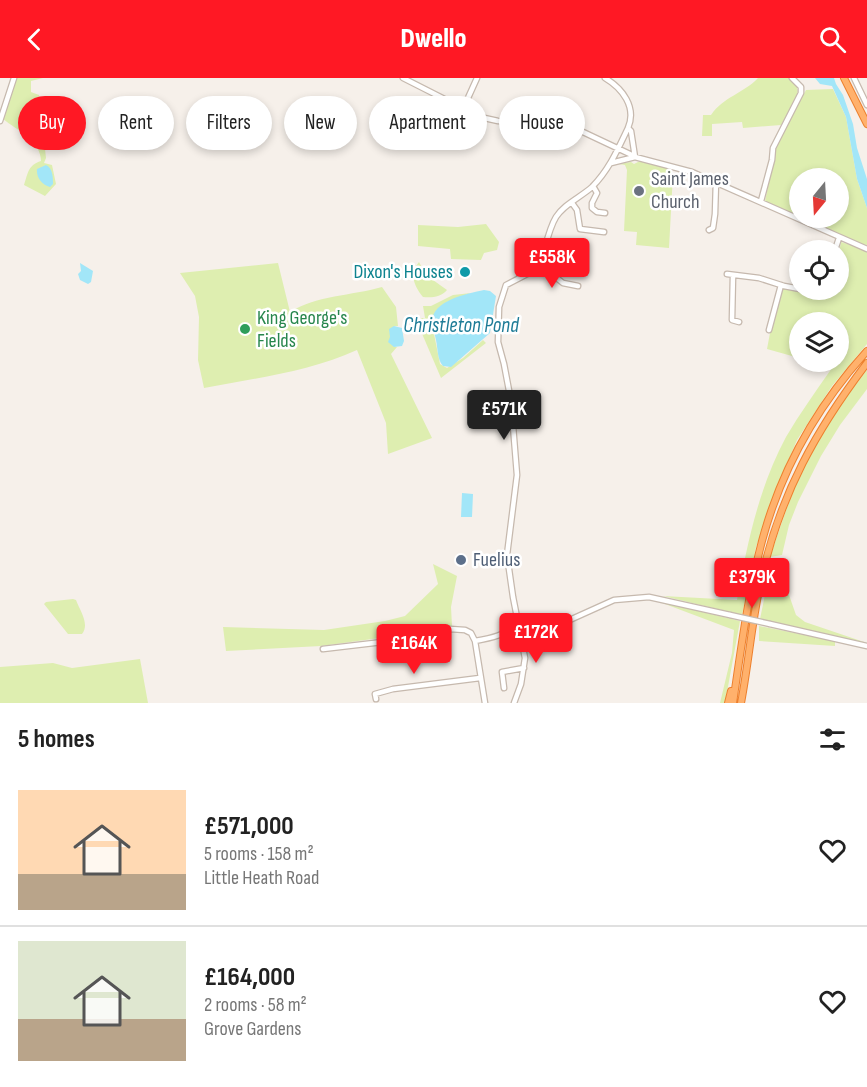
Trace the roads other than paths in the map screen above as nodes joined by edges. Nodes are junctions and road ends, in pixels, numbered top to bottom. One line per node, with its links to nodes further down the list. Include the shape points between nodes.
1 (14, 78): 12 (street)
2 (403, 78): 8 (street)
3 (477, 78): 9 (street)
4 (605, 78): 14 (street, via 624,93 629,109)
5 (792, 78): 20 (street, via 801,87 773,148)
6 (844, 78): 13 (highway)
7 (854, 78): 10 (street)
8 (438, 96)
9 (469, 96)
10 (867, 105)
11 (487, 119): 15 (street, via 566,124)
12 (0, 121)
13 (867, 124)
14 (628, 128): 15 (street); 16 (street)
15 (619, 148): 16 (street); 17 (street)
16 (635, 156): 17 (street); 18 (street)
17 (611, 163): 19 (street)
18 (716, 181): 20 (street); 24 (street, via 715,214)
19 (592, 186): 21 (street); 22 (street, via 597,193 592,208)
20 (761, 201): 25 (street)
21 (572, 203): 23 (street, via 580,229 601,232); 27 (street, via 555,218)
22 (605, 213)
23 (599, 225)
24 (709, 230)
25 (839, 238): 26 (street)
26 (867, 249)
27 (540, 265): 29 (street); 37 (street, via 504,288 497,323 515,448 517,487 507,555)
28 (570, 278): 29 (street)
29 (569, 285): 31 (street)
30 (781, 285): 32 (street); 33 (street, via 730,274 732,320); 34 (street)
31 (578, 286)
32 (789, 287)
33 (739, 322)
34 (769, 330)
35 (867, 351): 47 (highway, via 813,423 780,488 759,552)
36 (867, 363): 48 (highway, via 822,426 778,517 762,576)
37 (518, 624): 38 (street, via 497,637); 39 (street, bridge, via 543,627 563,623 614,600 643,597); 41 (street, via 525,650)
38 (475, 641): 40 (street, via 471,633 458,628); 42 (street)
39 (867, 646)
40 (323, 649)
41 (524, 668): 43 (street, via 502,672); 46 (street)
42 (480, 678): 44 (street, via 393,689); 45 (street)
43 (504, 688)
44 (375, 695)
45 (485, 703)
46 (514, 703)
47 (731, 703)
48 (743, 703)

